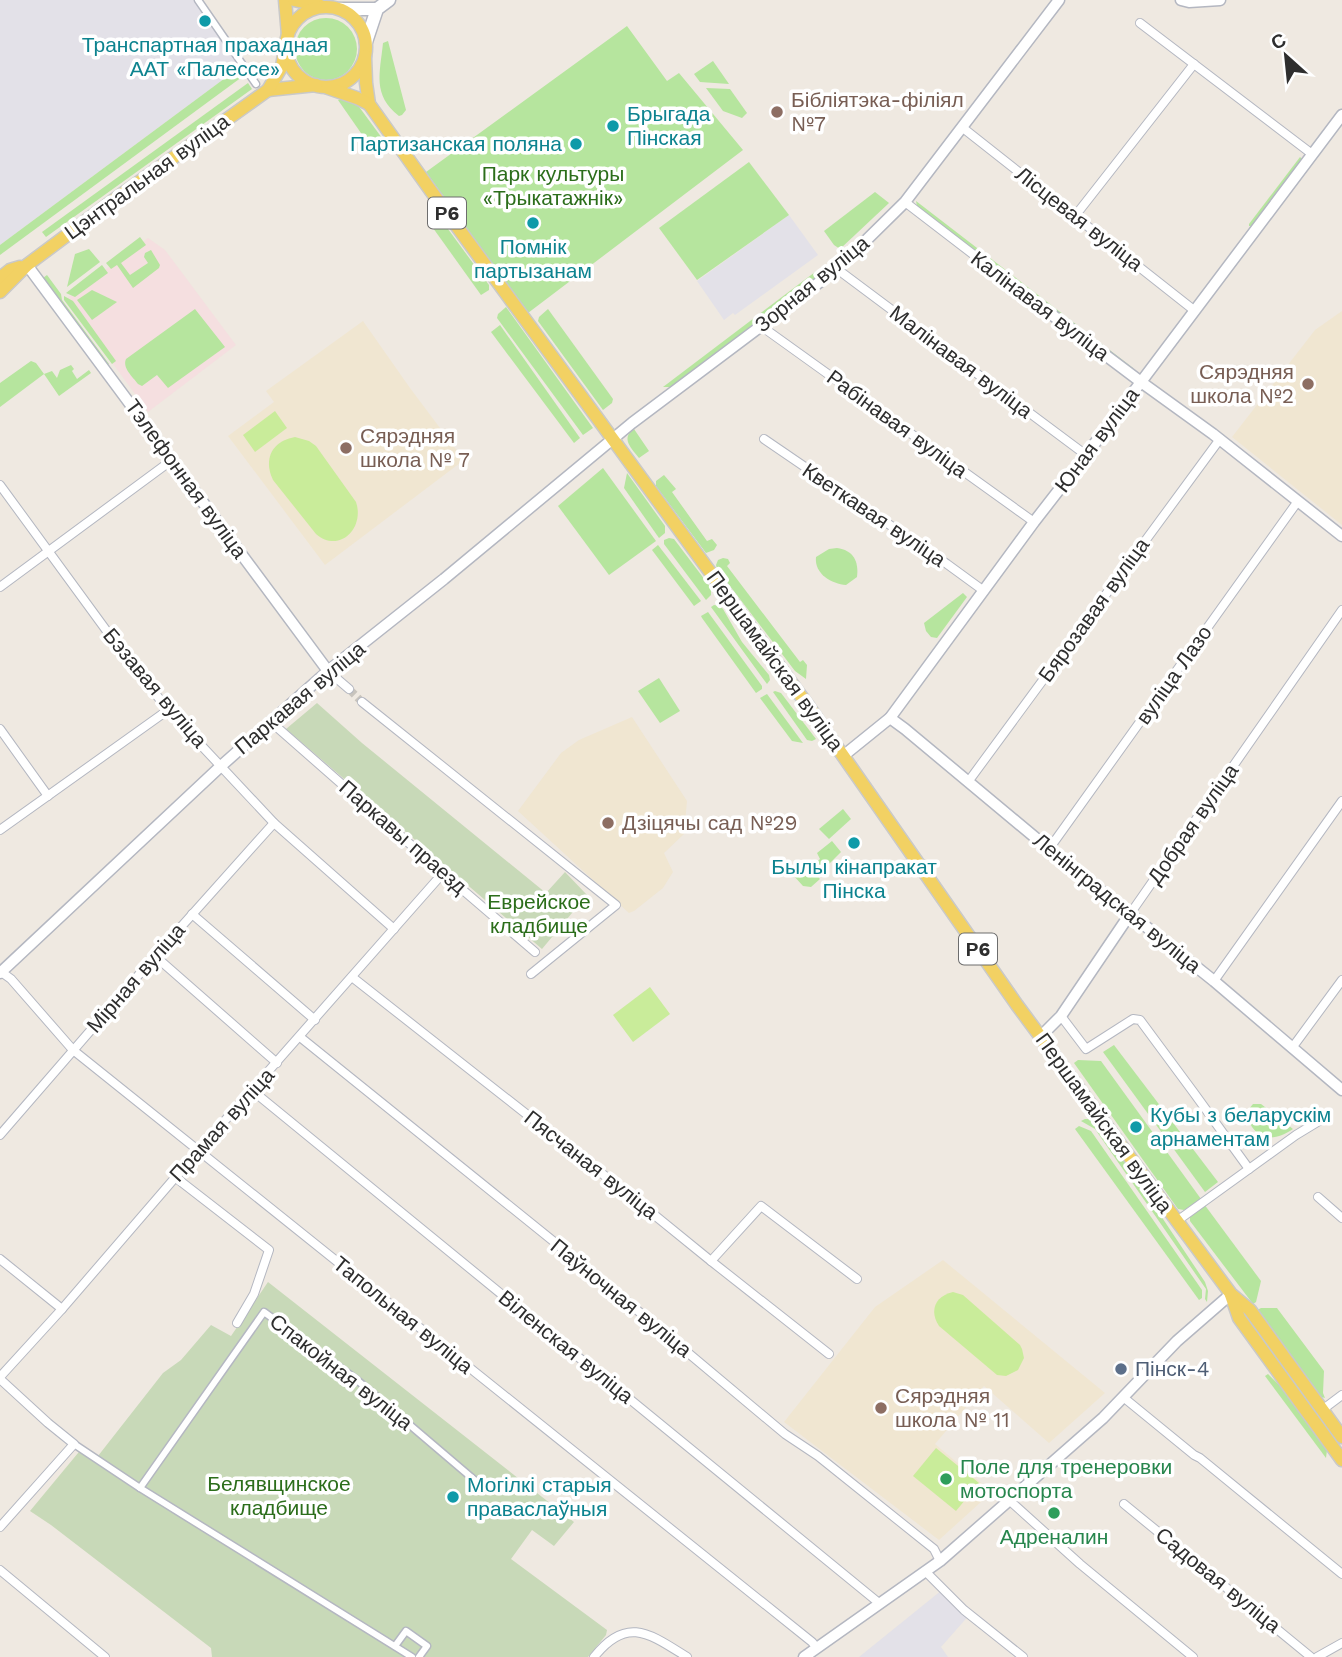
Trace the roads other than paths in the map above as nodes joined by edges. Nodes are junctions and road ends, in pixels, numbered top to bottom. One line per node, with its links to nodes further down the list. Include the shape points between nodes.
1 (198, 0): 17 (street)
2 (285, 0): 12 (main road)
3 (294, 0): 8 (main road)
4 (389, 0): 10 (main road)
5 (1059, 0): 20 (street, Зорная вуліца)
6 (1181, 0): 7 (street)
7 (1220, 0)
8 (325, 7): 9 (main road); 12 (main road, via 302,15)
9 (340, 9): 10 (main road); 13 (main road, via 357,21)
10 (377, 9): 13 (main road)
11 (1140, 23): 15 (street)
12 (287, 39): 16 (main road, via 292,67 302,79); 17 (main road, Цэнтральная вуліца, via 282,66)
13 (366, 42): 14 (main road)
14 (365, 56): 16 (main road, via 350,79); 18 (main road)
15 (1194, 64): 21 (street); 23 (street)
16 (318, 86): 17 (main road, Цэнтральная вуліца); 18 (main road)
17 (262, 87): 24 (main road, Цэнтральная вуліца)
18 (369, 104): 32 (main road, Першамайская вуліца / Р6)
19 (1342, 115): 21 (street, Юная вуліца)
20 (962, 128): 22 (street, Зорная вуліца); 23 (street, Лісцевая вуліца)
21 (1312, 154): 29 (street, Юная вуліца)
22 (905, 202): 25 (street, Зорная вуліца); 28 (street, Калінавая вуліца)
23 (1075, 216): 29 (street, Лісцевая вуліца)
24 (27, 265): 26 (main road); 27 (main road); 36 (street, Тэлефонная вуліца)
25 (837, 269): 30 (street, Зорная вуліца); 35 (street, Малінавая вуліца)
26 (0, 278)
27 (0, 292)
28 (1038, 305): 31 (street, Калінавая вуліца)
29 (1195, 311): 31 (street, Юная вуліца)
30 (761, 326): 32 (street, Зорная вуліца); 39 (street, Рабінавая вуліца)
31 (1141, 382): 34 (street, Калінавая вуліца); 35 (street, Юная вуліца)
32 (612, 439): 45 (street, Паркавая вуліца); 52 (main road, Першамайская вуліца / Р6)
33 (764, 439): 43 (street, Кветкавая вуліца)
34 (1220, 439): 38 (street, Калінавая вуліца); 54 (street, Бярозавая вуліца)
35 (1086, 455): 39 (street, Юная вуліца)
36 (172, 460): 41 (street); 45 (street, Тэлефонная вуліца)
37 (0, 485): 41 (street, Бэзавая вуліца)
38 (1298, 501): 40 (street, Калінавая вуліца); 59 (street, вуліца Лазо)
39 (1034, 522): 43 (street, Юная вуліца)
40 (1342, 536)
41 (49, 551): 42 (street); 48 (street, Бэзавая вуліца)
42 (0, 587)
43 (984, 591): 49 (street, Юная вуліца)
44 (1342, 610): 62 (street, Добрая вуліца)
45 (328, 671): 46 (street, Тэлефонная вуліца); 50 (street, Паркавая вуліца)
46 (349, 689)
47 (362, 702): 67 (street, via 616,905)
48 (168, 710): 53 (street, Бэзавая вуліца); 55 (street)
49 (890, 718): 52 (street, Юная вуліца); 54 (street, Ленінградская вуліца)
50 (271, 722): 53 (street, Паркавая вуліца); 60 (street, Паркавы праезд)
51 (0, 729): 55 (street)
52 (843, 756): 73 (main road, Першамайская вуліца / Р6)
53 (221, 766): 57 (street, Бэзавая вуліца); 66 (street, Паркавая вуліца)
54 (968, 782): 59 (street, Ленінградская вуліца)
55 (48, 796): 58 (street)
56 (1342, 801): 70 (street)
57 (274, 823): 61 (street, Мірная вуліца); 63 (street, Бэзавая вуліца)
58 (0, 831)
59 (1049, 849): 62 (street, Ленінградская вуліца)
60 (443, 873): 63 (street, Прамая вуліца); 64 (street, Паркавы праезд)
61 (192, 914): 65 (street, Мірная вуліца); 72 (street)
62 (1130, 914): 70 (street, Ленінградская вуліца); 71 (street, Добрая вуліца)
63 (394, 929): 68 (street, Прамая вуліца)
64 (536, 952)
65 (155, 956): 76 (street, Мірная вуліца); 77 (street)
66 (0, 972): 76 (street, Тапольная вуліца)
67 (531, 974)
68 (352, 977): 72 (street, Прамая вуліца); 89 (street, Пясчаная вуліца)
69 (1342, 980): 75 (street)
70 (1214, 981): 75 (street, Ленінградская вуліца)
71 (1060, 1016): 73 (street, Добрая вуліца); 83 (street, Першамайская вуліца, via 1086,1049 1133,1019 1140,1020)
72 (315, 1020): 74 (street, Прамая вуліца)
73 (1041, 1036): 87 (main road, Першамайская вуліца / Р6)
74 (300, 1037): 77 (street, Прамая вуліца); 107 (street, Паўночная вуліца, via 785,1434 934,1549)
75 (1293, 1048): 78 (street, Ленінградская вуліца)
76 (73, 1050): 81 (street, Мірная вуліца); 82 (street, Тапольная вуліца)
77 (277, 1063): 79 (street, Прамая вуліца)
78 (1342, 1090)
79 (253, 1091): 82 (street, Прамая вуліца); 111 (street, Віленская вуліца)
80 (1324, 1118): 83 (street, Першамайская вуліца)
81 (0, 1135)
82 (198, 1151): 84 (street, Прамая вуліца); 114 (street, Тапольная вуліца)
83 (1249, 1169): 87 (street, Першамайская вуліца)
84 (176, 1177): 92 (street, Прамая вуліца); 93 (street, via 269,1250 254,1294)
85 (1318, 1197): 86 (street)
86 (1342, 1218)
87 (1177, 1221): 91 (main road, Першамайская вуліца / Р6)
88 (0, 1259): 92 (street)
89 (711, 1261): 90 (street, via 761,1206); 94 (street, Пясчаная вуліца)
90 (858, 1279)
91 (1231, 1294): 97 (street); 98 (main road, Першамайская вуліца / Р6, via 1250,1310); 101 (main road, Першамайская вуліца / Р6, via 1239,1318)
92 (62, 1309): 95 (street, Прамая вуліца)
93 (237, 1323)
94 (829, 1354)
95 (0, 1378): 100 (street)
96 (1342, 1395): 98 (street)
97 (1123, 1397): 104 (street); 110 (street)
98 (1322, 1410): 99 (main road, Першамайская вуліца / Р6)
99 (1342, 1437)
100 (75, 1444): 102 (street); 106 (street)
101 (1342, 1460)
102 (140, 1488): 103 (street, Спакойная вуліца, via 264,1312 358,1380); 113 (street)
103 (485, 1489)
104 (1009, 1500): 107 (street); 122 (street)
105 (1124, 1504): 123 (street, Садовая вуліца)
106 (0, 1527)
107 (940, 1561): 109 (street)
108 (0, 1570): 115 (street)
109 (925, 1571): 111 (street); 121 (street, via 964,1610)
110 (1342, 1574)
111 (879, 1603): 114 (street)
112 (1342, 1643): 124 (street)
113 (394, 1646): 116 (street); 117 (street, via 406,1630 427,1646)
114 (817, 1648): 120 (street)
115 (105, 1657)
116 (412, 1657)
117 (419, 1657)
118 (594, 1657): 119 (street, via 612,1637 638,1632)
119 (687, 1657)
120 (804, 1657)
121 (1023, 1657)
122 (1193, 1657)
123 (1311, 1657)
124 (1317, 1657)

